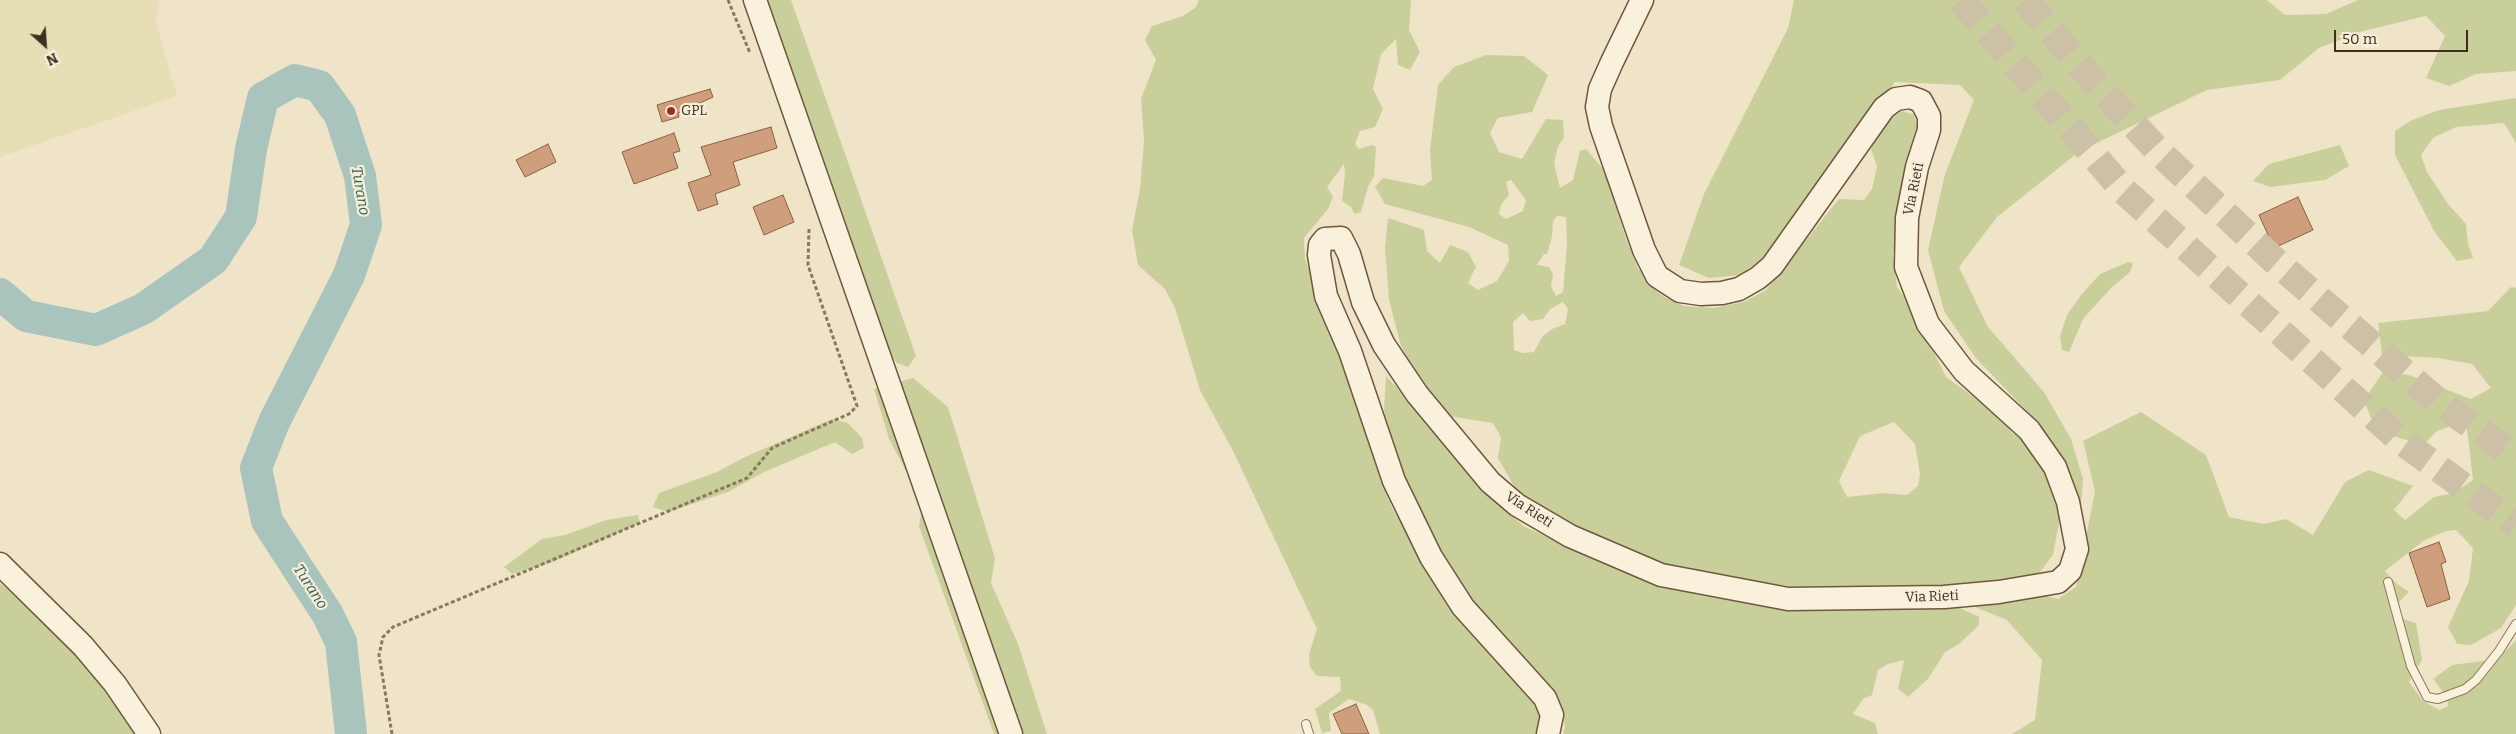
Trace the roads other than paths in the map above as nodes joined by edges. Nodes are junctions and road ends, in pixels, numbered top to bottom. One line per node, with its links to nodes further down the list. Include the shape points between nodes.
1 (755, 0): 8 (street)
2 (1642, 0): 10 (street, Via Rieti, via 1600,89 1597,107 1644,250 1657,276 1680,291 1701,294 1739,289 1758,278 1772,266 1884,108 1896,99 1910,96 1921,101 1928,116 1928,130 1907,218 1906,267 1928,324 1964,371 2029,430 2054,467 2068,502 2077,549 2070,571 2058,582 1944,598 1788,599 1661,575 1570,536 1517,505 1490,482 1417,394 1384,345 1363,302 1341,238 1325,239 1320,245 1319,255 1326,296 1350,351 1394,482 1431,557 1463,607 1545,698 1552,715)
3 (0, 564): 7 (street, via 83,646 115,684)
4 (2388, 582): 5 (lane, via 2411,666 2427,697 2438,699 2465,689 2476,680 2500,651)
5 (2516, 624)
6 (1306, 724): 9 (lane)
7 (149, 734)
8 (1011, 734)
9 (1309, 734)
10 (1548, 734)

